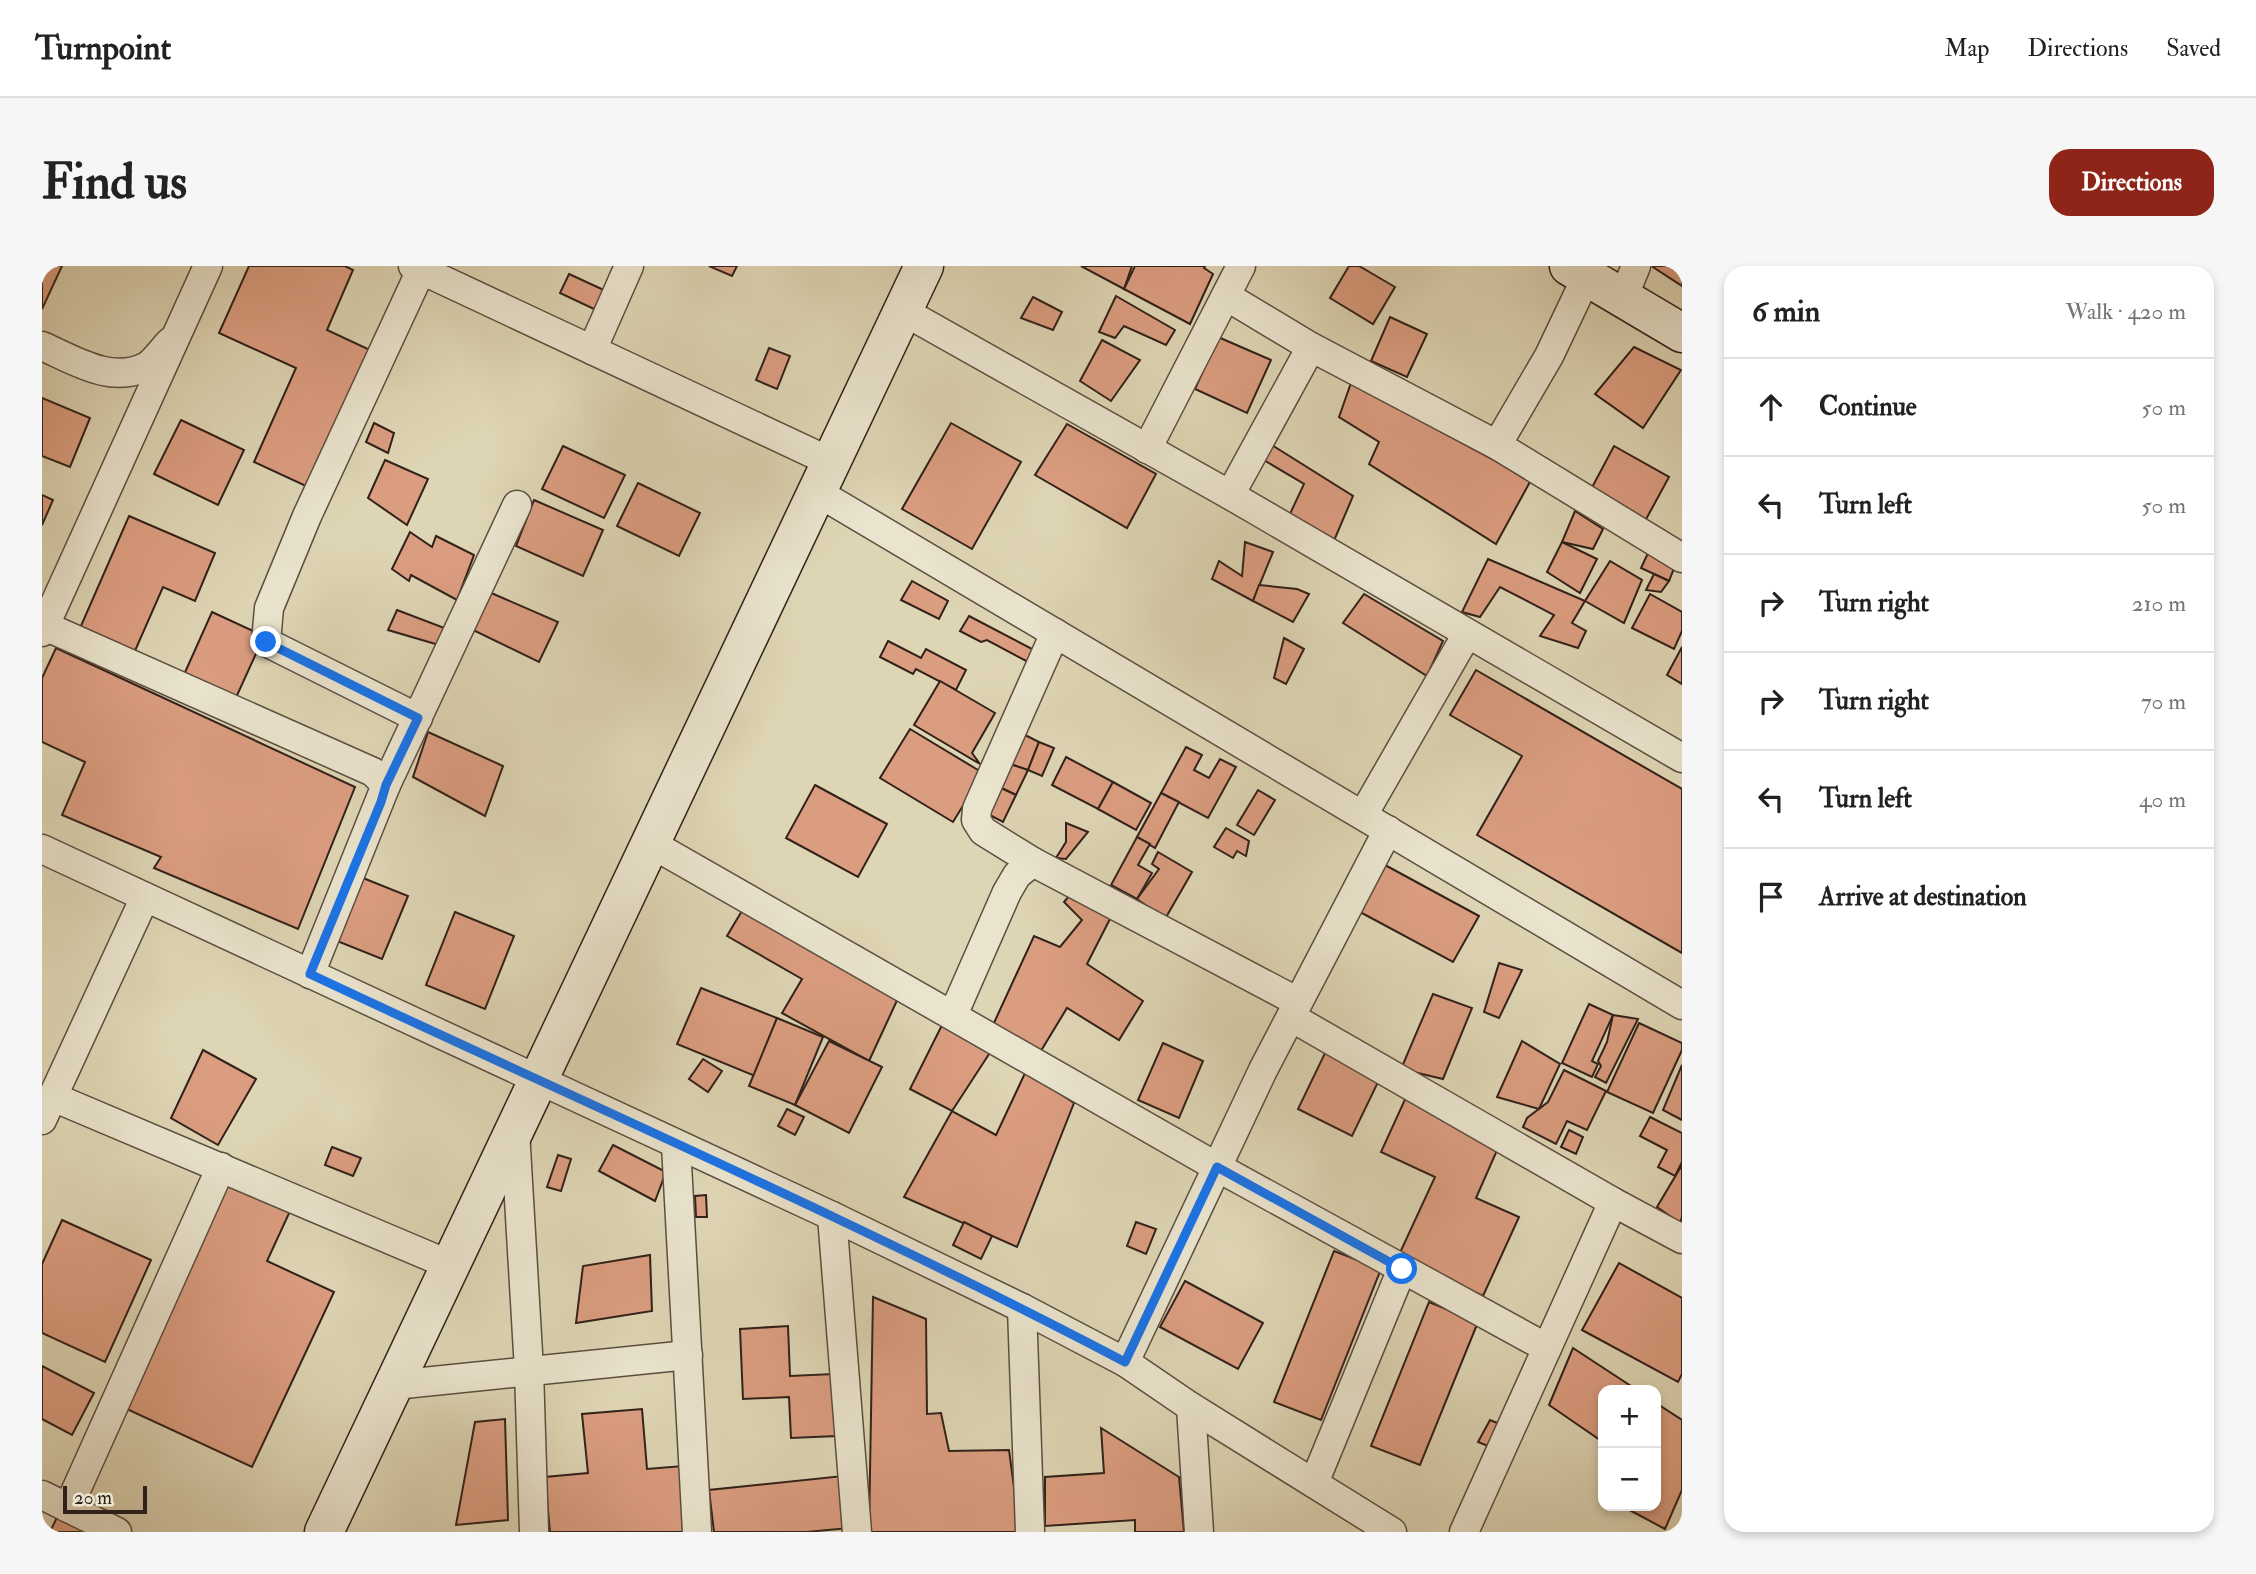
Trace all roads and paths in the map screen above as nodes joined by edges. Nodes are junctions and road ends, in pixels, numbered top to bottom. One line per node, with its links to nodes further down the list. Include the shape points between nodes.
1 (208, 266): 10 (street)
2 (629, 266): 14 (street)
3 (924, 266): 9 (street)
4 (1241, 266): 8 (street)
5 (417, 268): 14 (street); 24 (street, via 307,516 270,608 266,642)
6 (1578, 271): 7 (street); 15 (street, via 1549,356)
7 (1629, 282): 11 (street)
8 (1226, 296): 13 (street); 16 (street)
9 (903, 311): 16 (street); 17 (street)
10 (180, 331): 12 (street, via 148,365 128,372 102,372); 21 (street)
11 (1682, 333)
12 (42, 346)
13 (1311, 346): 15 (street); 18 (street)
14 (592, 350): 17 (street)
15 (1497, 445): 20 (street)
16 (1147, 449): 18 (street)
17 (824, 477): 22 (street); 29 (street)
18 (1230, 495): 23 (street)
19 (517, 505): 24 (street)
20 (1682, 558)
21 (43, 629): 26 (street, via 373,772)
22 (1055, 633): 27 (street); 31 (street, via 977,809 976,820 983,831)
23 (1467, 634): 25 (street); 27 (street)
24 (418, 718): 26 (street)
25 (1682, 758)
26 (386, 785): 33 (street)
27 (1363, 815): 28 (street)
28 (1388, 830): 34 (street); 35 (street)
29 (650, 843): 36 (street); 37 (street)
30 (42, 849): 32 (street)
31 (1033, 862): 35 (street); 36 (street, via 1017,875 1007,892)
32 (145, 897): 33 (street); 38 (street)
33 (310, 974): 37 (street)
34 (1682, 1005)
35 (1295, 1009): 42 (street); 43 (street)
36 (953, 1015): 42 (street)
37 (538, 1081): 39 (street); 40 (street)
38 (48, 1108): 41 (street)
39 (515, 1128): 46 (street); 52 (street)
40 (676, 1144): 44 (street); 50 (street)
41 (221, 1167): 46 (street); 57 (street)
42 (1217, 1167): 47 (street); 51 (street)
43 (1613, 1202): 45 (street); 49 (street)
44 (832, 1216): 48 (street); 62 (street)
45 (1682, 1239)
46 (450, 1265): 53 (street)
47 (1402, 1269): 49 (street); 55 (street)
48 (1022, 1308): 51 (street); 63 (street)
49 (1547, 1348): 66 (street)
50 (688, 1355): 52 (street); 61 (street)
51 (1125, 1362): 54 (street)
52 (529, 1370): 53 (street); 60 (street)
53 (394, 1385): 59 (street)
54 (1191, 1407): 55 (street); 64 (street)
55 (1314, 1483): 65 (street)
56 (42, 1495): 57 (street)
57 (68, 1508): 58 (street)
58 (117, 1532)
59 (324, 1532)
60 (534, 1532)
61 (697, 1532)
62 (857, 1532)
63 (1030, 1532)
64 (1199, 1532)
65 (1392, 1532)
66 (1464, 1532)

